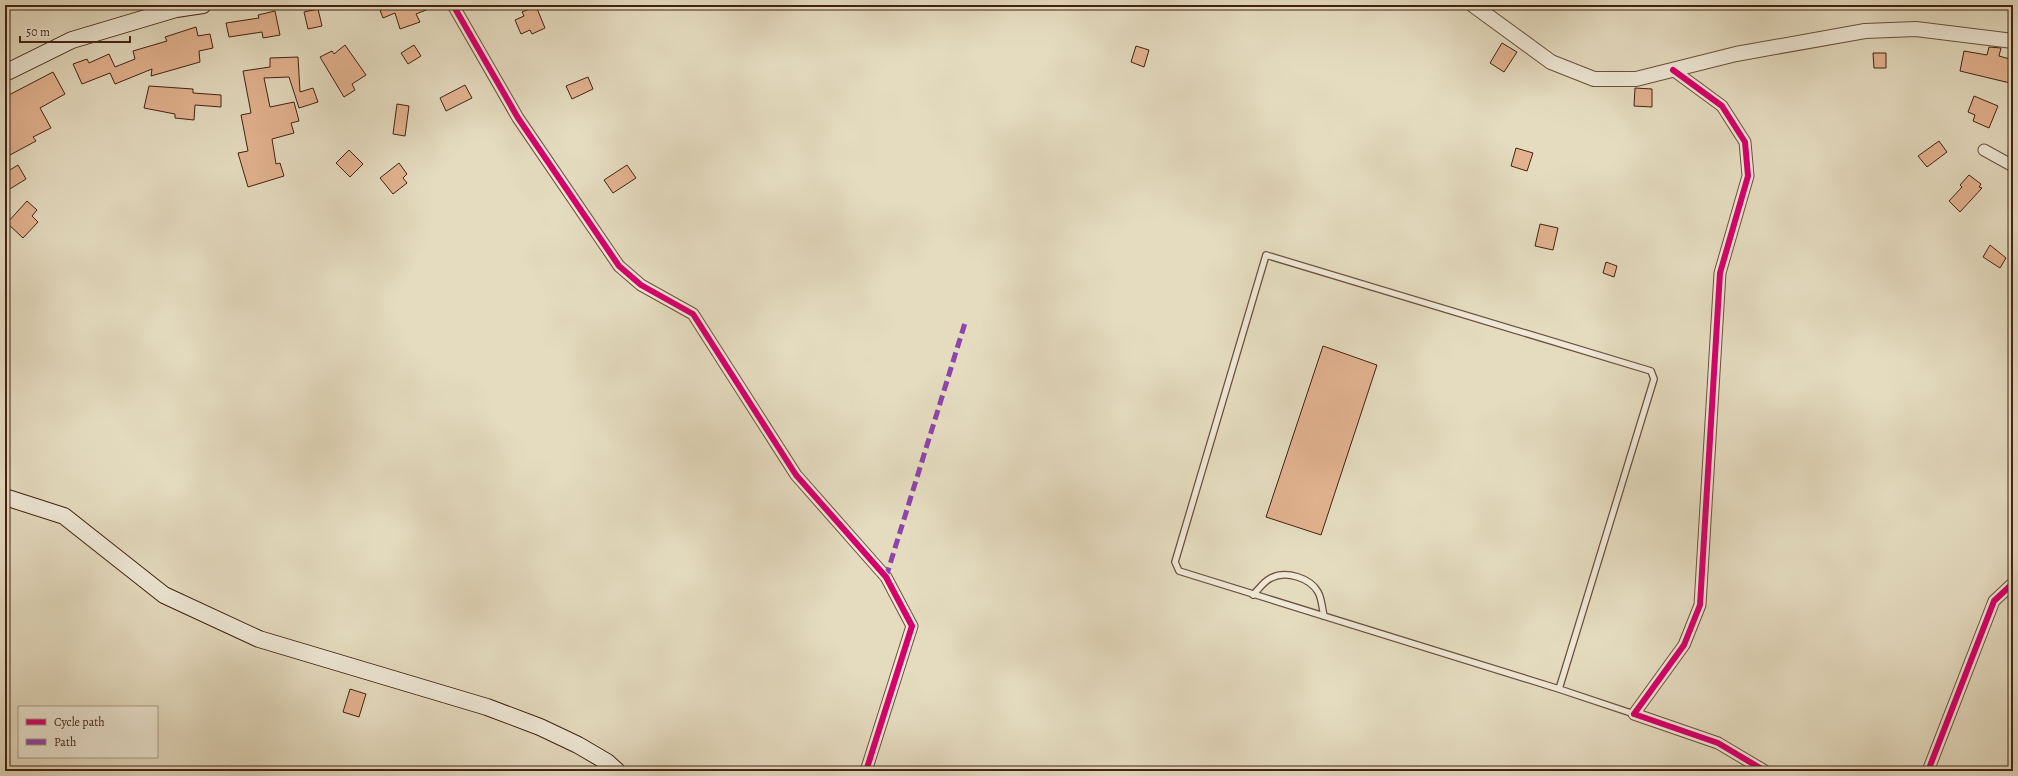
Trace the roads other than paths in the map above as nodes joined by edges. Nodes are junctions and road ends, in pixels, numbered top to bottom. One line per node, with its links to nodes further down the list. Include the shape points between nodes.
1 (203, 5): 6 (main road, via 176,9 72,40)
2 (453, 5): 16 (street, via 518,118 619,266 641,285 693,314 796,475 886,577 912,626)
3 (1473, 5): 5 (street, via 1551,62 1594,79 1636,79)
4 (2013, 41): 5 (street, via 1916,29 1865,31 1736,54)
5 (1673, 70): 14 (street, via 1722,106 1745,142 1748,176 1720,273 1700,605 1684,645)
6 (5, 73)
7 (1984, 150): 8 (street)
8 (2013, 166)
9 (5, 497): 15 (main road, via 64,516 164,594 259,640 487,707 578,745)
10 (2011, 586): 18 (street, via 1994,601)
11 (1253, 595): 12 (lane); 12 (lane, via 1271,577 1282,574 1297,576 1311,584 1318,592); 13 (lane, via 1179,571 1175,562 1266,255 1651,371 1654,378)
12 (1324, 616): 13 (lane)
13 (1559, 689): 14 (lane)
14 (1634, 714): 17 (street, via 1718,744)
15 (617, 771)
16 (866, 771)
17 (1765, 771)
18 (1928, 771)

